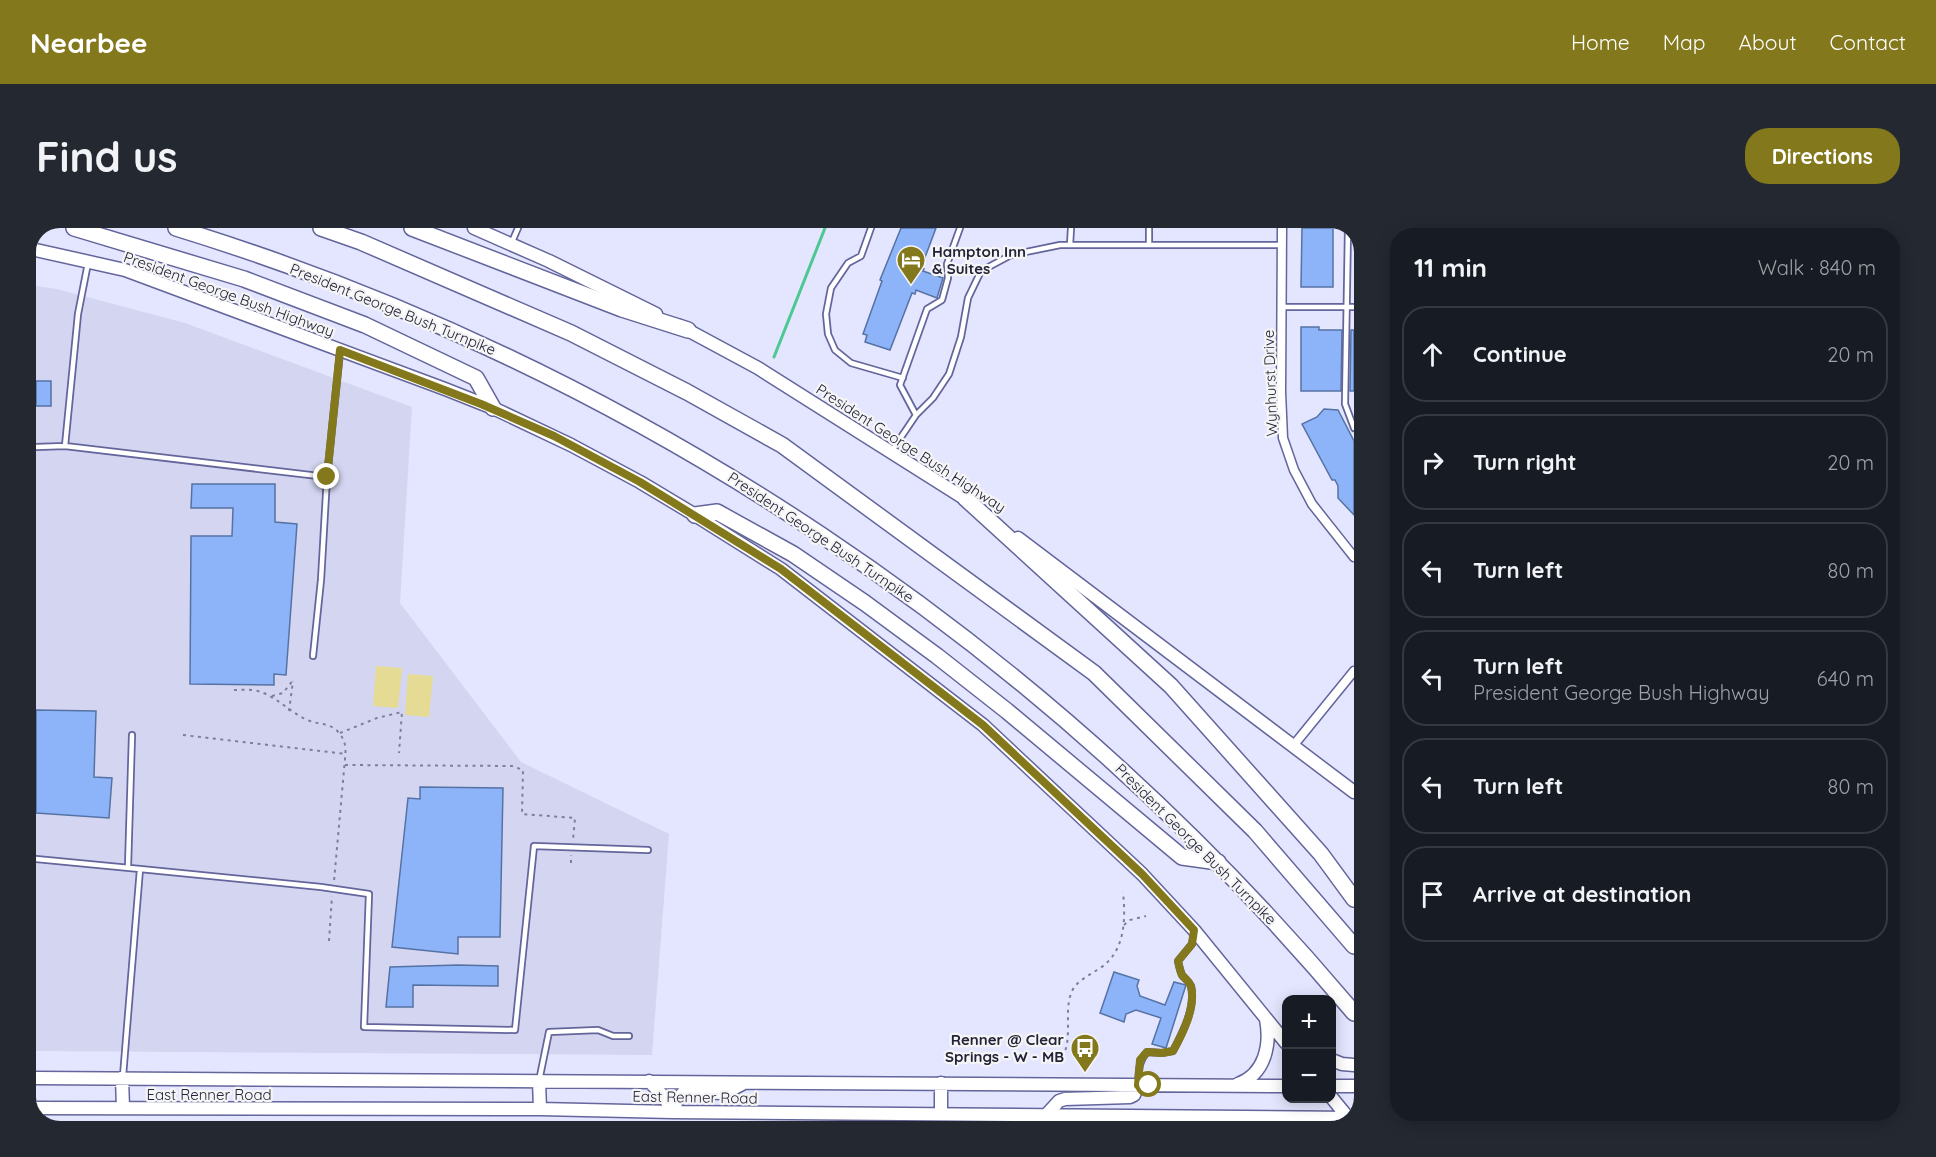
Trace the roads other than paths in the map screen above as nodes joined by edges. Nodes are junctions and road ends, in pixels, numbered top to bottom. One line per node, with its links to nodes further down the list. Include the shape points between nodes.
1 (74, 228): 28 (highway, via 244,279 365,325 476,378)
2 (176, 228): 45 (highway, President George Bush Turnpike, via 318,276 455,333 598,402 735,479 868,566 995,660 1107,756)
3 (321, 228): 50 (highway, via 571,333 782,445 1094,673 1255,831)
4 (412, 228): 25 (highway, via 622,309)
5 (474, 228): 13 (main road, President George Bush Highway)
6 (518, 228): 14 (lane)
7 (871, 228): 27 (lane, via 861,256 848,263 831,288 826,314 828,334 835,350 850,363)
8 (960, 228): 27 (lane, via 947,264 948,279 942,300 927,309)
9 (1071, 228): 16 (lane)
10 (1149, 228): 15 (lane)
11 (1282, 228): 17 (street, Wynhurst Drive)
12 (1348, 228): 20 (lane)
13 (498, 233): 14 (main road, President George Bush Highway)
14 (511, 244): 25 (main road, President George Bush Highway)
15 (1149, 244): 16 (lane); 17 (lane)
16 (1070, 245): 29 (lane, via 1011,255 981,271 968,298 949,374 933,399)
17 (1282, 245): 22 (street, Wynhurst Drive)
18 (36, 250): 19 (main road, President George Bush Highway)
19 (88, 262): 26 (main road, President George Bush Highway, via 125,270); 31 (lane, via 78,314)
20 (1347, 277): 21 (lane); 23 (lane)
21 (1354, 277)
22 (1281, 307): 23 (lane); 37 (street, Wynhurst Drive, via 1283,438 1312,504)
23 (1346, 307): 24 (lane); 30 (lane, via 1345,404)
24 (1354, 307)
25 (688, 330): 33 (main road, President George Bush Highway, via 758,368)
26 (340, 350): 28 (main road, President George Bush Highway); 34 (lane)
27 (903, 378): 29 (lane, via 900,385)
28 (493, 408): 36 (main road, President George Bush Highway, via 597,459)
29 (916, 415): 33 (lane)
30 (1354, 428)
31 (65, 446): 32 (lane); 34 (lane)
32 (36, 447)
33 (891, 452): 35 (main road, President George Bush Highway)
34 (327, 477): 38 (lane)
35 (965, 498): 41 (main road, President George Bush Highway); 48 (highway, via 1171,686 1321,854)
36 (695, 515): 45 (highway, via 717,512 794,554 937,656 1182,857); 49 (main road, President George Bush Highway, via 781,569 983,725 1142,874)
37 (1353, 554)
38 (314, 656)
39 (1354, 671): 41 (street)
40 (132, 735): 46 (lane)
41 (1293, 746): 42 (main road, President George Bush Highway)
42 (1354, 792)
43 (648, 850): 47 (lane, via 534,846 515,1030 364,1027 369,894)
44 (36, 859): 46 (lane)
45 (1218, 862): 51 (highway, President George Bush Turnpike)
46 (128, 867): 47 (lane)
47 (140, 869): 59 (lane)
48 (1354, 899)
49 (1194, 930): 52 (main road, President George Bush Highway); 64 (lane, via 1192,944 1178,961 1192,995 1182,1035 1173,1051 1147,1052 1140,1060)
50 (1354, 946)
51 (1354, 1013)
52 (1266, 1018): 53 (main road); 55 (main road, President George Bush Highway); 65 (main road, via 1267,1052 1247,1080)
53 (1282, 1029)
54 (629, 1036): 60 (lane, via 613,1036 598,1030 549,1032)
55 (1282, 1037)
56 (1336, 1062): 57 (main road)
57 (1354, 1065)
58 (36, 1078): 59 (main road, East Renner Road)
59 (122, 1078): 60 (main road, East Renner Road); 71 (main road)
60 (539, 1081): 61 (main road, East Renner Road); 72 (main road)
61 (649, 1082): 62 (main road, East Renner Road); 73 (main road)
62 (746, 1082): 63 (main road, East Renner Road); 73 (main road, via 725,1093 684,1092)
63 (941, 1083): 64 (main road, East Renner Road); 74 (main road)
64 (1138, 1085): 65 (main road, East Renner Road); 75 (main road, via 1130,1097 1065,1099)
65 (1233, 1085): 66 (main road, East Renner Road)
66 (1282, 1086)
67 (1336, 1086): 68 (main road)
68 (1354, 1086)
69 (1336, 1102): 78 (main road)
70 (36, 1108): 71 (main road, East Renner Road)
71 (123, 1108): 72 (main road, East Renner Road)
72 (540, 1109): 73 (main road, East Renner Road)
73 (673, 1112): 74 (main road, East Renner Road)
74 (941, 1114): 75 (main road, East Renner Road)
75 (1047, 1114): 76 (main road, East Renner Road)
76 (1127, 1118): 77 (main road, East Renner Road)
77 (1148, 1118): 78 (main road, East Renner Road)
78 (1351, 1119)

